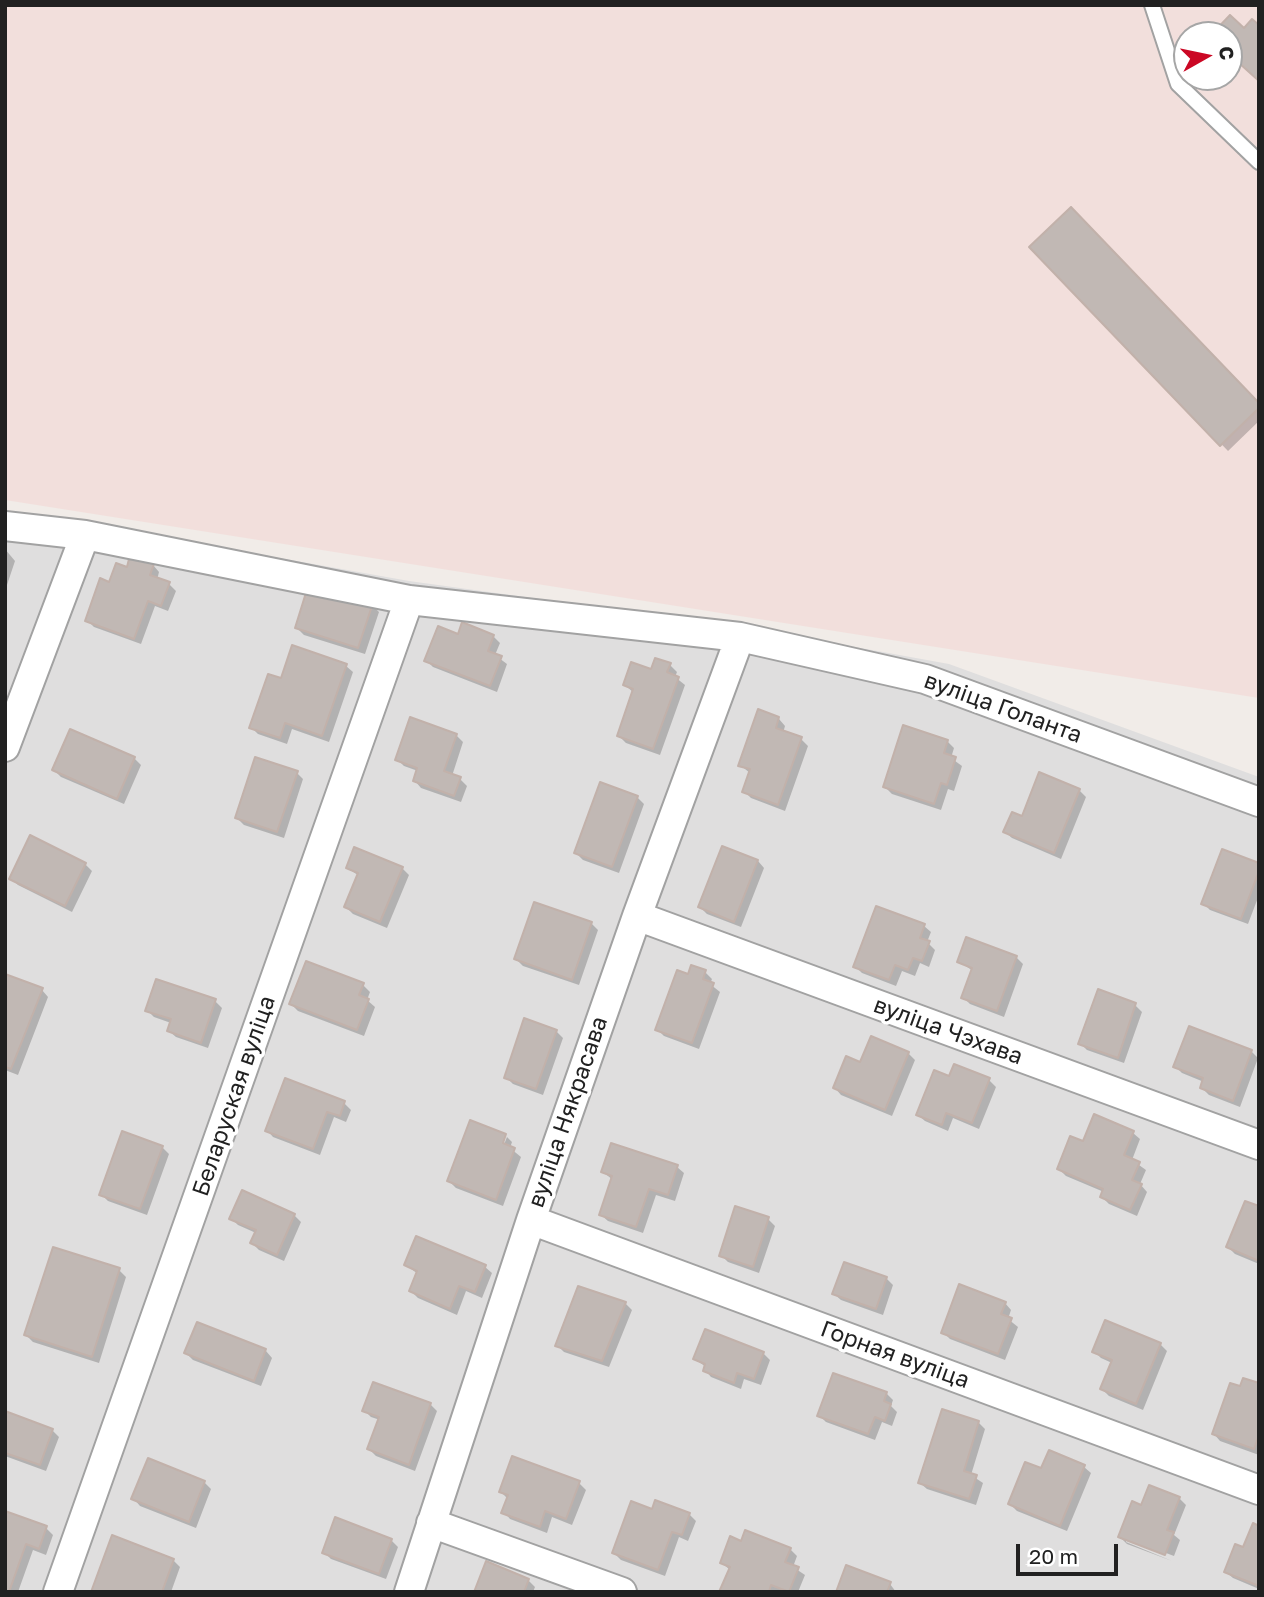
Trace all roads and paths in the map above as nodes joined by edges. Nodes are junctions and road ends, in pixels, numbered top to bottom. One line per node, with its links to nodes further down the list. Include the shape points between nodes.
1 (1152, 5): 2 (lane, via 1178,84)
2 (1259, 162)
3 (5, 526): 4 (street, вуліца Голанта)
4 (85, 535): 5 (street, вуліца Голанта); 7 (street)
5 (409, 600): 6 (street, вуліца Голанта); 14 (street, Беларуская вуліца)
6 (740, 637): 8 (street, вуліца Голанта, via 925,679); 9 (street, вуліца Някрасава)
7 (5, 747)
8 (1259, 802)
9 (637, 916): 10 (street, вуліца Чэхава); 11 (street, вуліца Някрасава)
10 (1259, 1145)
11 (531, 1220): 12 (street, Горная вуліца); 13 (street, вуліца Някрасава)
12 (1259, 1490)
13 (431, 1523): 15 (street, вуліца Някрасава); 16 (street)
14 (58, 1592)
15 (409, 1592)
16 (622, 1592)

